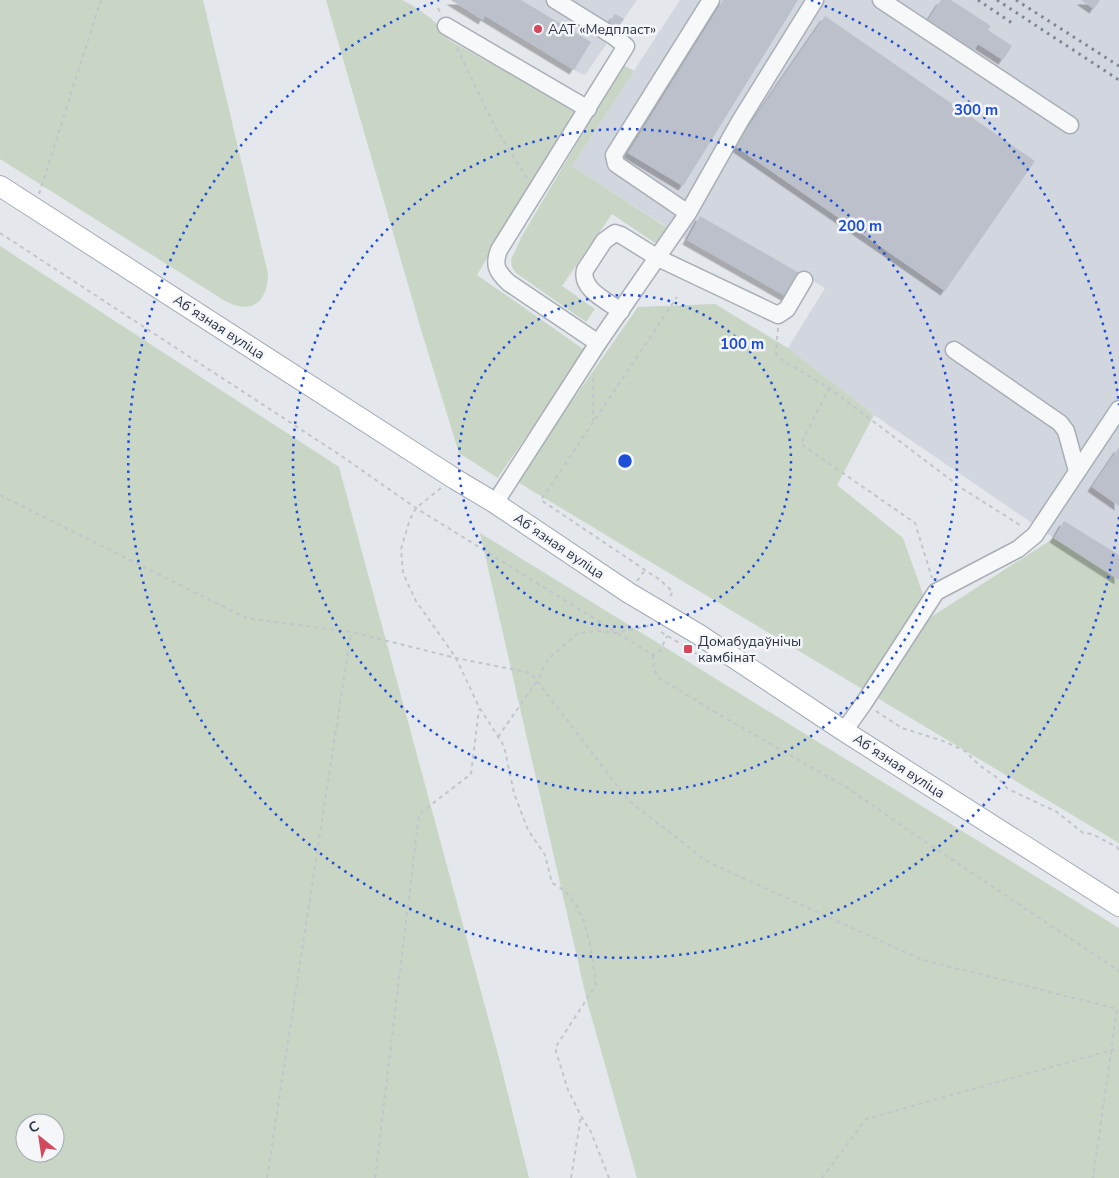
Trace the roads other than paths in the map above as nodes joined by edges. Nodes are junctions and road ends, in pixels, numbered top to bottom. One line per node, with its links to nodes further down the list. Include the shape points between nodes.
1 (555, 0): 6 (lane, via 626,46)
2 (711, 0): 9 (lane, via 614,154 616,164)
3 (815, 0): 9 (lane)
4 (881, 0): 7 (lane)
5 (446, 26): 6 (lane)
6 (588, 109): 13 (lane, via 495,260 497,270 508,283)
7 (1070, 125)
8 (0, 186): 17 (main road, Абʼязная вуліца)
9 (688, 213): 10 (lane)
10 (658, 258): 11 (lane, via 778,315 787,309); 12 (lane); 12 (lane, via 615,233 604,241 584,270 584,282)
11 (804, 280)
12 (621, 311): 13 (lane)
13 (595, 347): 17 (lane)
14 (954, 350): 16 (lane, via 1060,424 1068,436)
15 (1119, 409): 16 (lane)
16 (1077, 471): 18 (lane, via 1035,534 1018,549 936,592)
17 (495, 503): 18 (main road, Абʼязная вуліца)
18 (844, 731): 19 (main road, Абʼязная вуліца)
19 (1119, 906)

